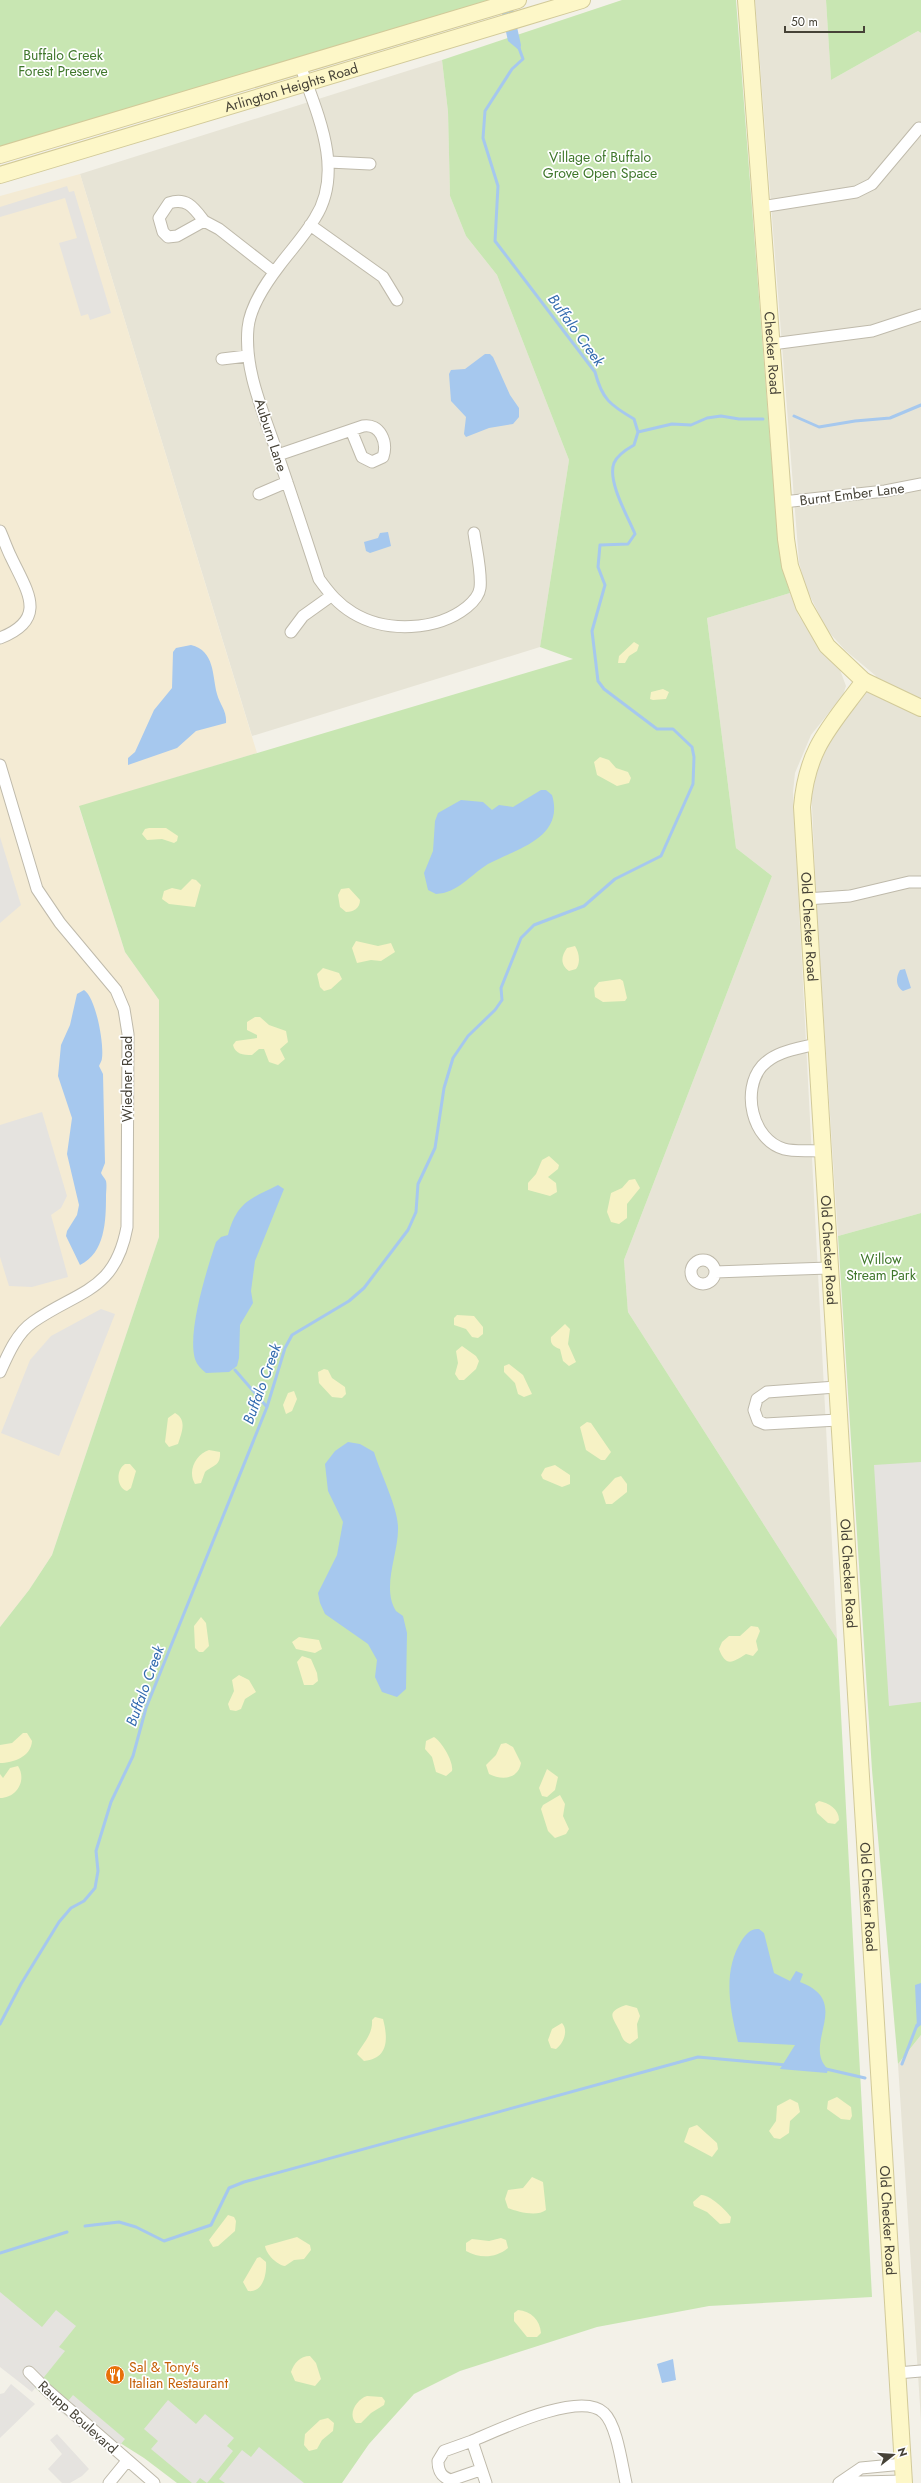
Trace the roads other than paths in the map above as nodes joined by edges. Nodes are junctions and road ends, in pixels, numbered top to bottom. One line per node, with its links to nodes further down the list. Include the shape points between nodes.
1 (518, 0): 4 (street, Arlington Heights Road)
2 (582, 0): 5 (street, Arlington Heights Road)
3 (746, 0): 11 (street, Checker Road)
4 (300, 65): 5 (street, Auburn Lane); 7 (street, Arlington Heights Road)
5 (306, 83): 8 (street, Auburn Lane); 10 (street, Arlington Heights Road)
6 (919, 128): 11 (street, via 872,184 856,192)
7 (0, 155)
8 (329, 162): 9 (street); 13 (street, Auburn Lane, via 330,177 326,196)
9 (370, 164)
10 (0, 175)
11 (761, 207): 17 (street, Checker Road)
12 (204, 221): 14 (street, via 219,229)
13 (310, 225): 14 (street, Auburn Lane); 15 (street, via 383,277)
14 (274, 272): 18 (street, Auburn Lane, via 254,308 248,325)
15 (396, 300)
16 (921, 315): 17 (street, via 872,331)
17 (772, 344): 25 (street, Checker Road)
18 (248, 356): 19 (street); 21 (street, Auburn Lane)
19 (222, 359)
20 (351, 430): 21 (street)
21 (278, 455): 22 (street, Auburn Lane)
22 (287, 482): 24 (street); 28 (street, Auburn Lane, via 319,579)
23 (921, 484): 25 (street, Burnt Ember Lane, via 885,491)
24 (259, 494)
25 (783, 502): 31 (street, Checker Road, via 790,566 804,606 827,646)
26 (0, 531): 30 (street, via 29,592 30,605 21,627)
27 (474, 533): 28 (street, Auburn Lane, via 480,588 474,601 456,615 433,624 402,627 375,622 354,614)
28 (331, 596): 29 (street, via 303,616)
29 (291, 632)
30 (0, 638)
31 (864, 682): 32 (street, Checker Road); 35 (street, Old Checker Road, via 817,746 804,782 802,807)
32 (921, 708)
33 (0, 765): 40 (street, Wiedner Road, via 37,889 60,923 116,990 124,1009 128,1034 127,1227 123,1250 96,1286 32,1322 11,1346)
34 (921, 882): 35 (street, via 909,882 850,896)
35 (806, 899): 36 (street, Old Checker Road)
36 (816, 1044): 37 (street, Old Checker Road); 37 (street, via 773,1057 762,1067 750,1099 752,1112 761,1130 770,1140 784,1149)
37 (821, 1151): 38 (street, Old Checker Road)
38 (829, 1268): 39 (street); 41 (street, Old Checker Road)
39 (716, 1272)
40 (0, 1372)
41 (836, 1387): 42 (street, Old Checker Road); 42 (street, via 767,1392 757,1399 754,1410 758,1421 766,1424)
42 (838, 1420): 45 (street, Old Checker Road, via 880,2069)
43 (921, 2371): 45 (street)
44 (30, 2372): 47 (street, Raupp Boulevard, via 39,2383)
45 (896, 2373): 48 (street, Old Checker Road)
46 (472, 2441): 49 (street); 49 (street, via 444,2451 438,2461 439,2470 444,2477 451,2480); 55 (street, via 516,2422 578,2405 592,2407 604,2413 611,2425)
47 (127, 2461): 52 (street, Raupp Boulevard); 53 (street, Raupp Boulevard)
48 (902, 2464): 50 (street, via 861,2468); 51 (street, Old Checker Road)
49 (480, 2470): 54 (street)
50 (842, 2482): 51 (street)
51 (904, 2482)
52 (109, 2483)
53 (154, 2483)
54 (486, 2483)
55 (626, 2483)

